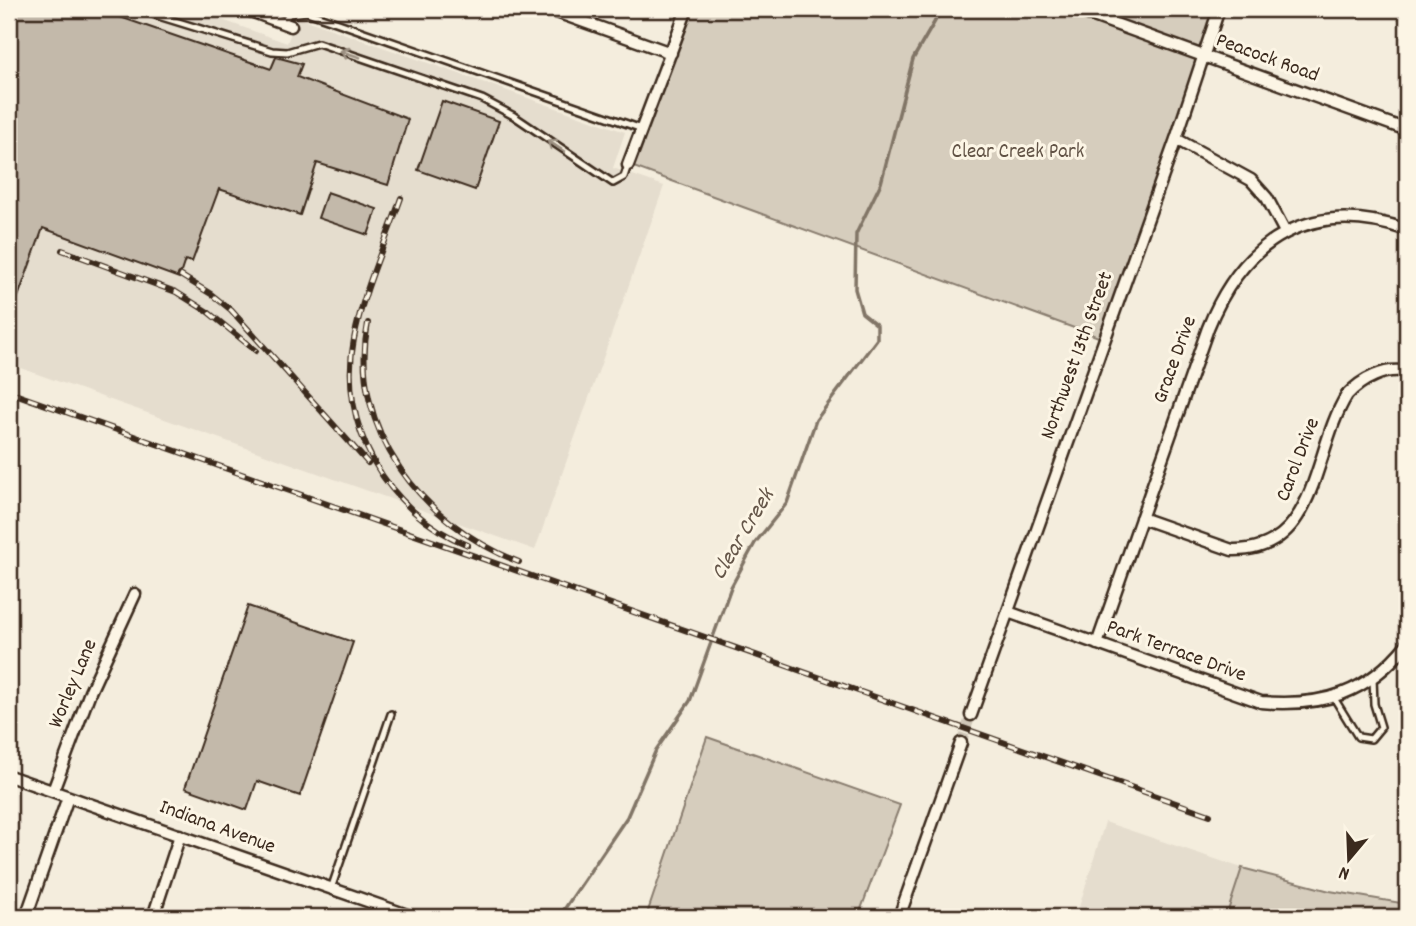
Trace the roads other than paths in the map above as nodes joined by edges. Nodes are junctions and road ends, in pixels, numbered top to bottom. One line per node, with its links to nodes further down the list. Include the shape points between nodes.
1 (136, 9): 13 (lane, one-way to 1, via 624,177 613,183 482,99 318,43 287,52)
2 (244, 9): 7 (street)
3 (548, 9): 8 (street)
4 (687, 9): 8 (street)
5 (1074, 9): 9 (street, Peacock Road)
6 (1219, 9): 9 (street, Northwest 13th Street)
7 (286, 24): 10 (lane, via 289,14 307,12)
8 (670, 53): 10 (street)
9 (1202, 56): 11 (street, Peacock Road); 12 (street, Northwest 13th Street)
10 (642, 129): 13 (street)
11 (1407, 130)
12 (1176, 139): 15 (street, via 1251,180 1267,198); 19 (street, Northwest 13th Street)
13 (628, 166)
14 (1407, 230): 15 (street, Grace Drive, via 1370,219 1342,218)
15 (1285, 232): 17 (street, Grace Drive, via 1259,249 1220,298)
16 (1407, 372): 17 (street, Carol Drive, via 1371,377 1347,395 1297,521 1270,544 1232,550)
17 (1141, 518): 20 (street, Grace Drive)
18 (135, 594): 28 (street, Worley Lane, via 90,692)
19 (1008, 612): 20 (street, Park Terrace Drive); 25 (street, Northwest 13th Street)
20 (1097, 644): 23 (street, Park Terrace Drive, via 1261,702 1300,704)
21 (1407, 644): 22 (street, Park Terrace Drive)
22 (1373, 677): 23 (street, Park Terrace Drive); 23 (lane, via 1381,727 1371,739 1358,737)
23 (1334, 698)
24 (391, 714): 31 (lane)
25 (971, 715)
26 (961, 743): 35 (street)
27 (9, 776): 28 (street, Indiana Avenue)
28 (53, 791): 29 (street, Indiana Avenue)
29 (68, 797): 30 (street, Indiana Avenue); 32 (street)
30 (180, 835): 31 (street, Indiana Avenue); 33 (street)
31 (331, 889): 34 (street, Indiana Avenue)
32 (26, 917)
33 (153, 917)
34 (413, 917)
35 (899, 917)

